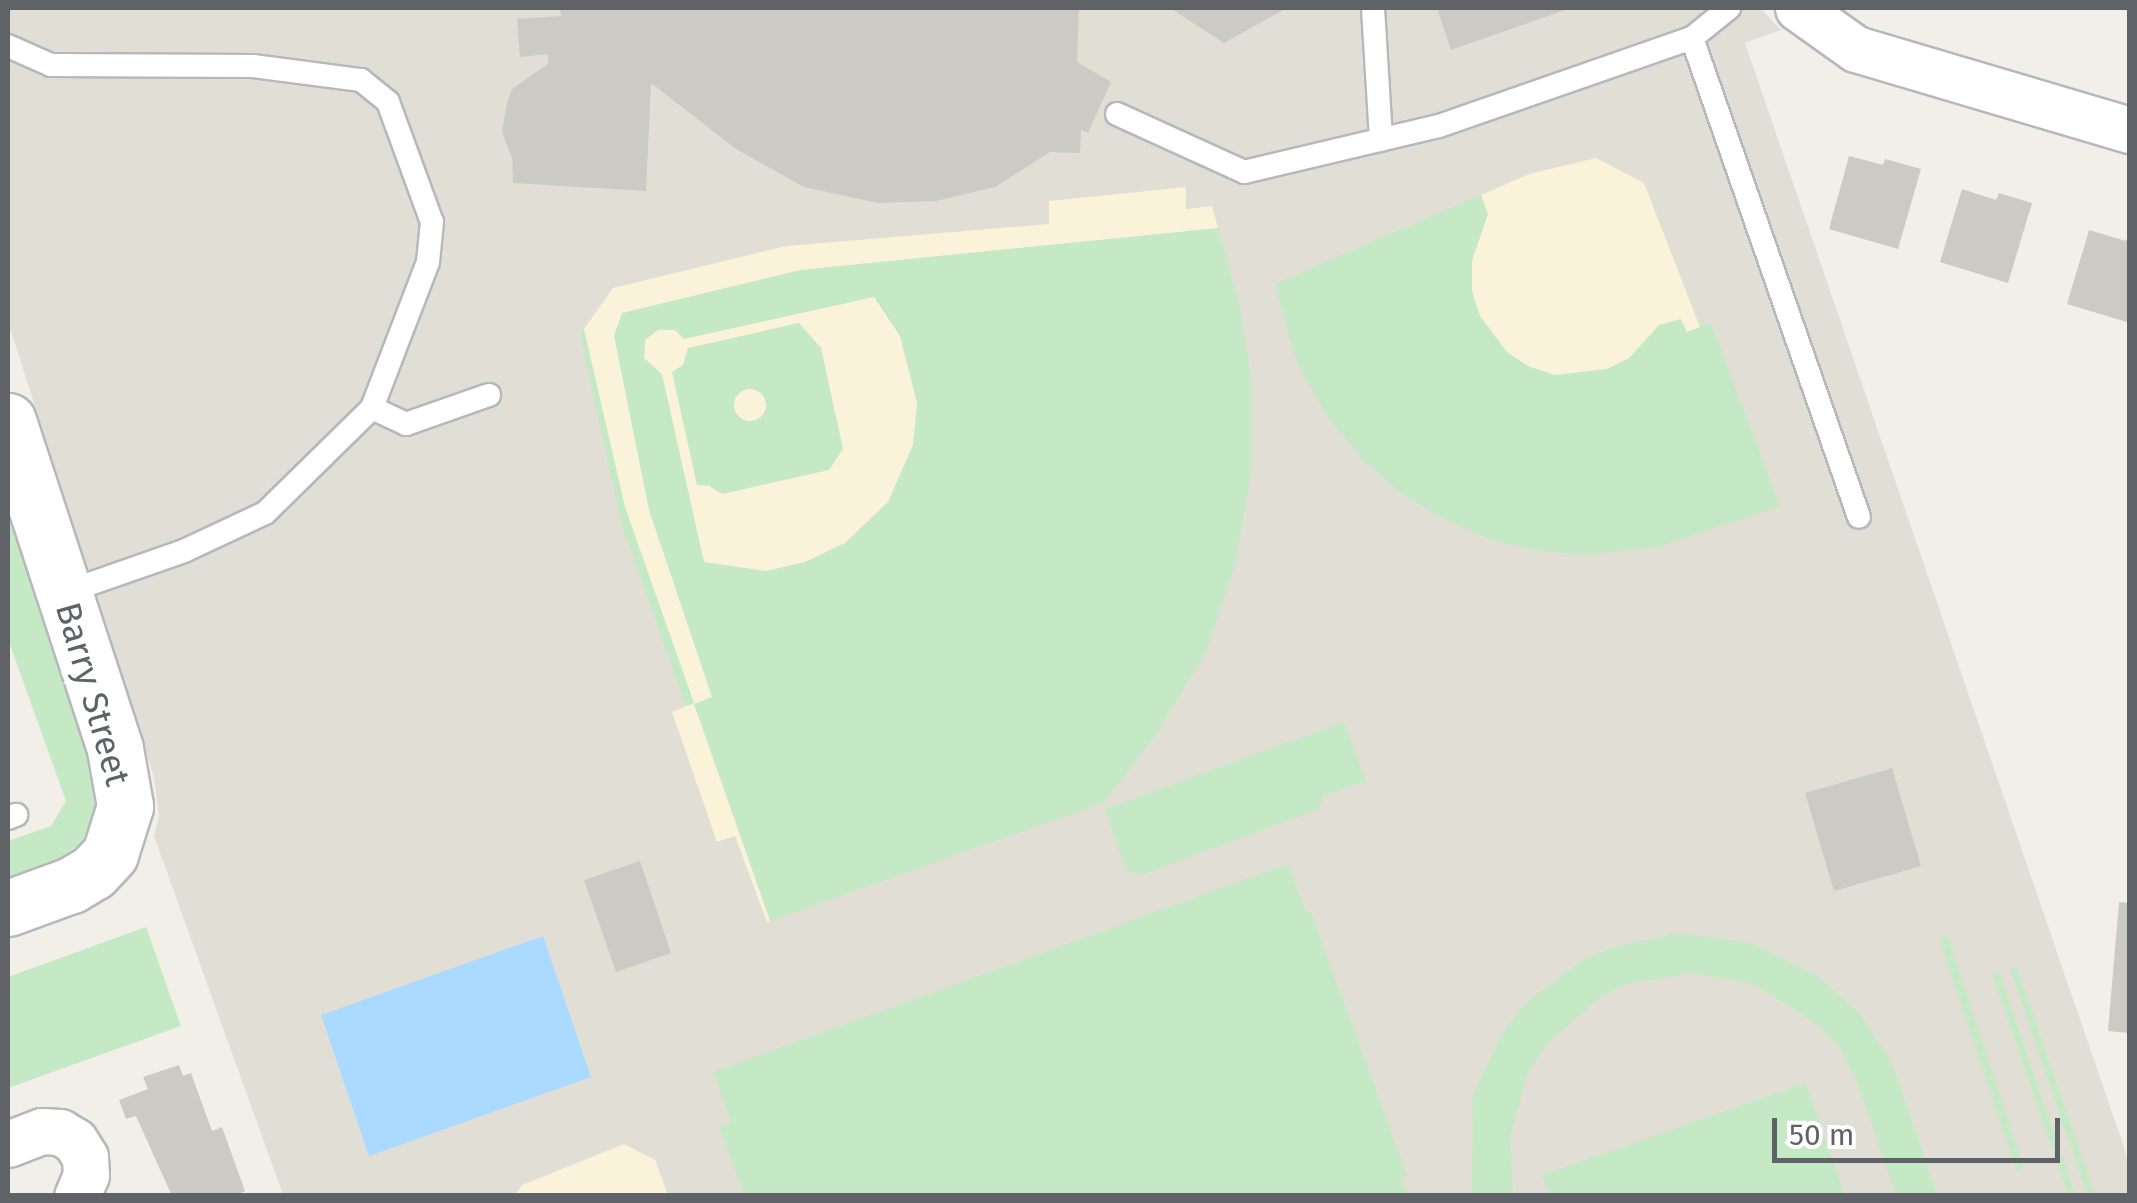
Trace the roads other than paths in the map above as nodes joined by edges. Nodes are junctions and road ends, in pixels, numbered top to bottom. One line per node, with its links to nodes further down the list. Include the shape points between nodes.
1 (1374, 8): 8 (lane)
2 (1728, 8): 4 (lane)
3 (1798, 8): 7 (street, via 1856,49)
4 (1692, 38): 8 (lane); 12 (lane)
5 (9, 50): 10 (lane, via 51,64 253,66 361,80 388,102 432,222 428,262)
6 (1117, 114): 8 (lane, via 1244,172)
7 (2130, 130)
8 (1382, 140)
9 (489, 395): 10 (lane, via 406,424)
10 (372, 408): 13 (lane, via 266,513 184,551)
11 (8, 422): 13 (street, Barry Street)
12 (1859, 518)
13 (64, 593): 14 (street, Barry Street, via 124,780 121,830 93,872)
14 (8, 908)
15 (8, 1144): 16 (street, via 42,1132 75,1141 86,1175)
16 (77, 1196)

